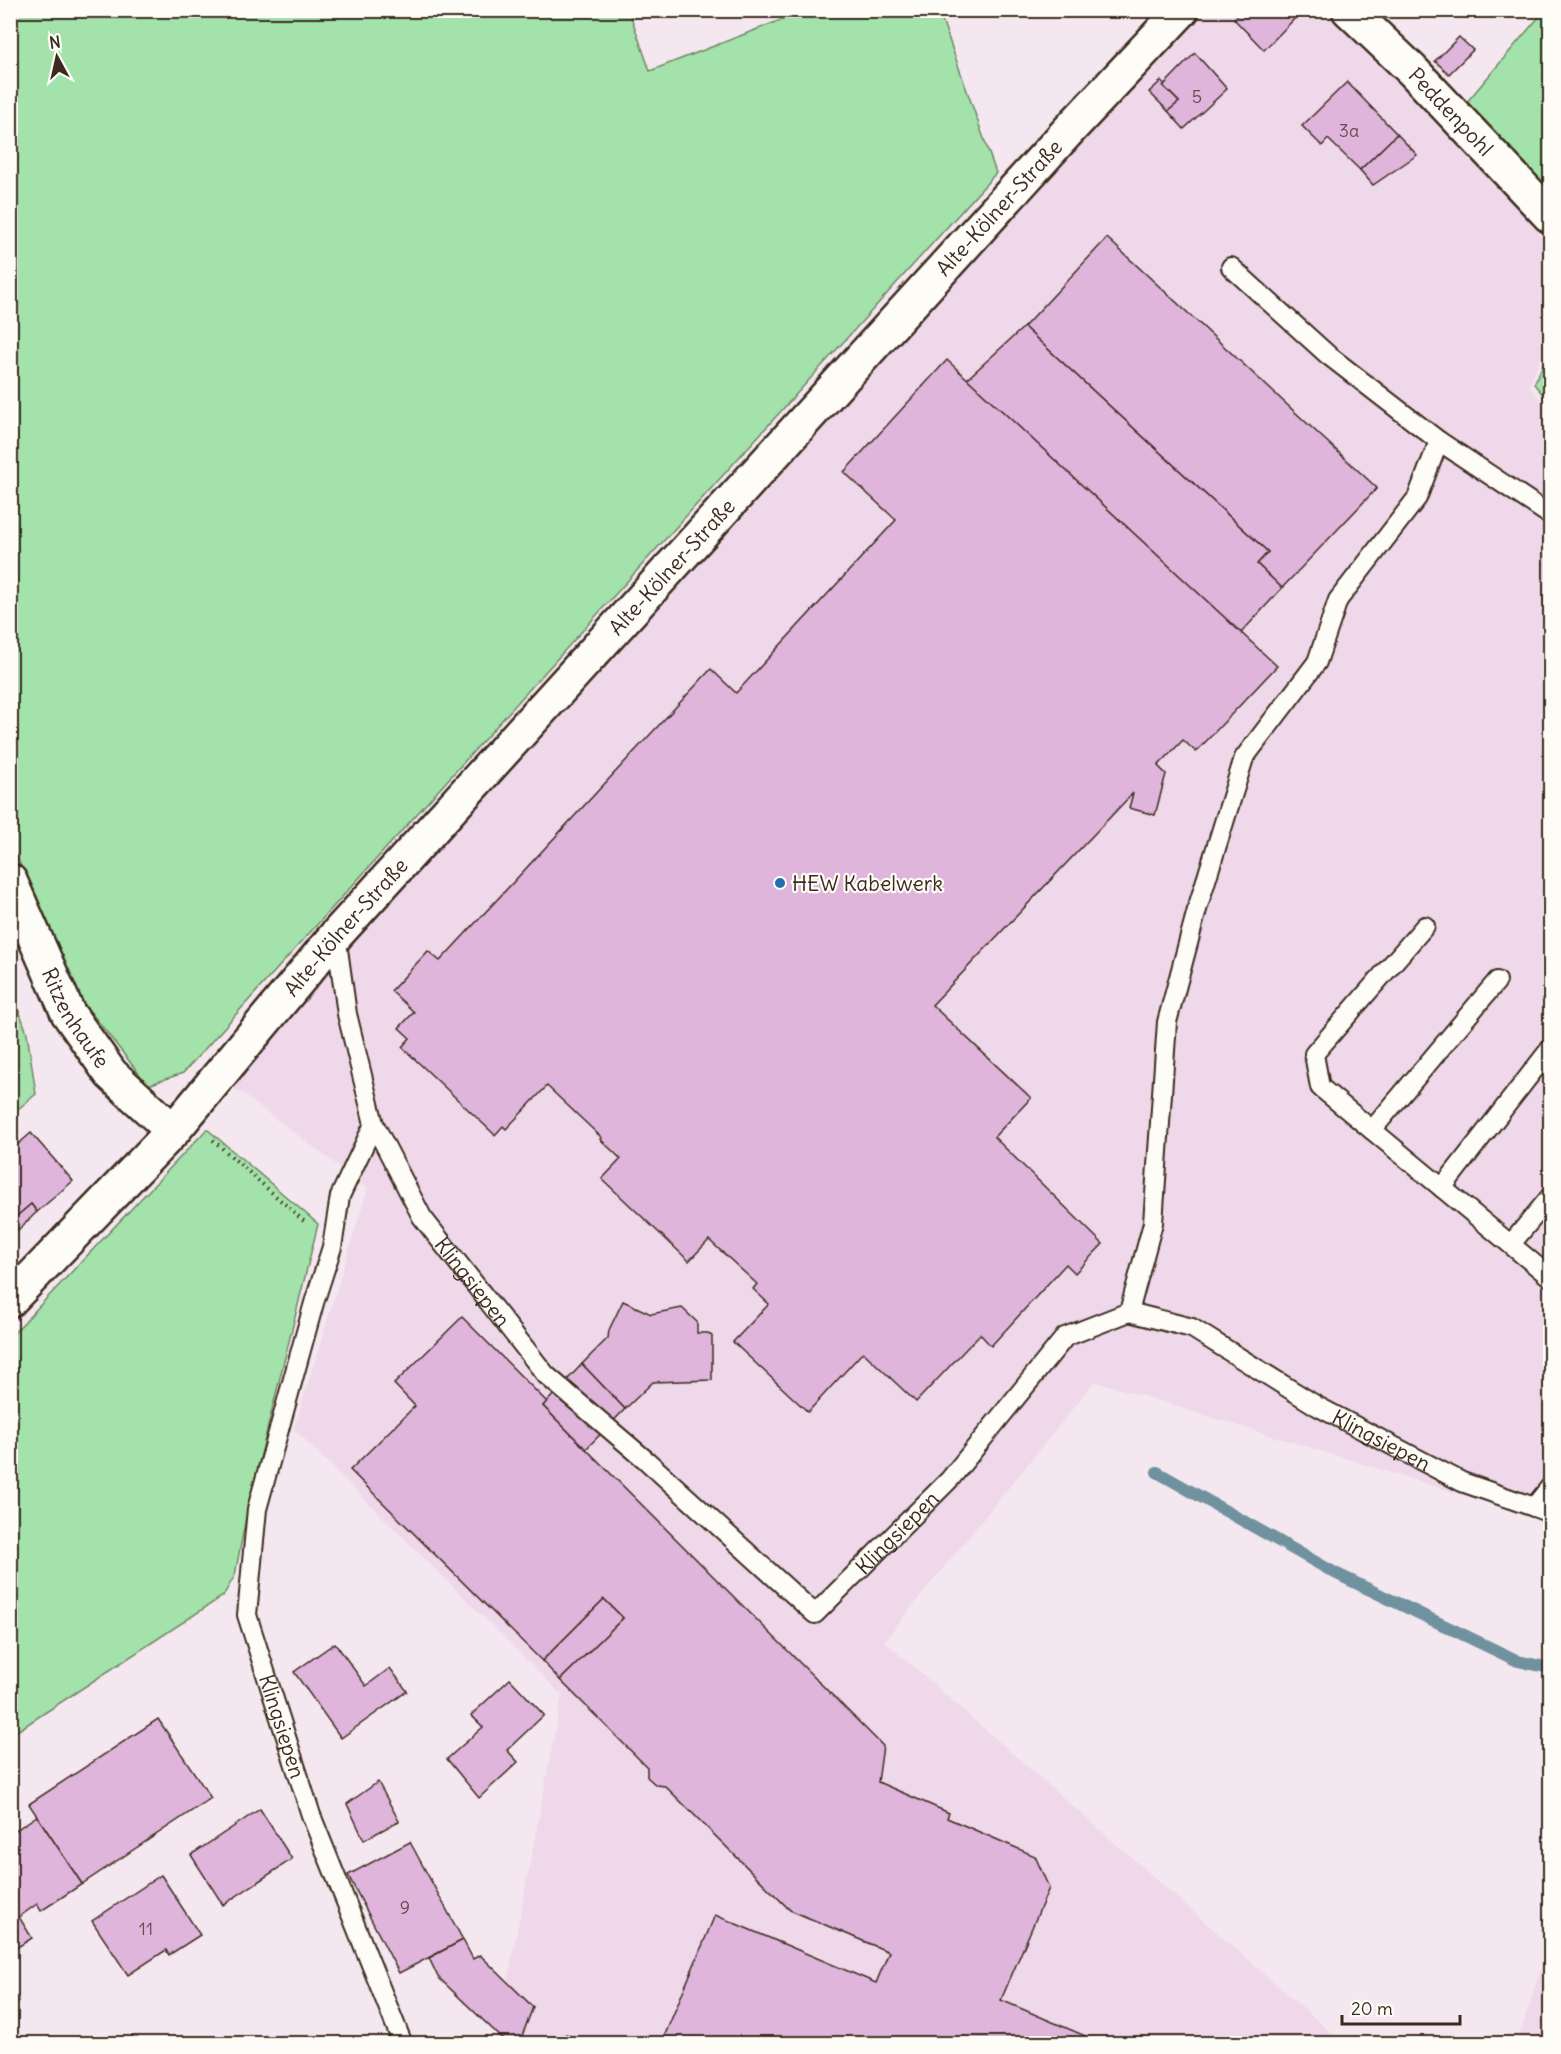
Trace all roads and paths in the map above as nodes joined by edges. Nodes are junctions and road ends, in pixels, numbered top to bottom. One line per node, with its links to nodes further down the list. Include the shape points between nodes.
1 (1182, 10): 9 (street, Alte-Kölner-Straße)
2 (1350, 10): 3 (street, Peddenpohl)
3 (1551, 216)
4 (1231, 267): 5 (lane, via 1328,355)
5 (1439, 441): 6 (lane); 21 (lane, via 1417,498 1338,600 1317,662 1244,758 1167,1022 1153,1223)
6 (1551, 515)
7 (10, 881): 12 (street, Ritzenhaufe, via 68,1013 111,1074)
8 (1425, 926): 14 (lane, via 1314,1054 1320,1086)
9 (336, 935): 12 (street, Alte-Kölner-Straße); 13 (lane, Klingsiepen, via 347,1014)
10 (1497, 981): 14 (lane)
11 (1551, 1048): 15 (lane)
12 (179, 1123): 18 (path); 20 (street)
13 (374, 1124): 18 (lane, Klingsiepen, via 340,1196); 21 (lane, Klingsiepen, via 422,1217 546,1375 815,1614 950,1479 1065,1337)
14 (1372, 1130): 15 (lane)
15 (1442, 1188): 17 (lane)
16 (1551, 1197): 17 (lane)
17 (1511, 1244): 19 (lane)
18 (332, 1247): 24 (lane, Klingsiepen, via 257,1509 248,1614 311,1815)
19 (1551, 1276)
20 (10, 1300)
21 (1129, 1312): 23 (lane, Klingsiepen, via 1191,1328 1317,1406 1462,1482)
22 (1551, 1486): 23 (lane)
23 (1542, 1510)
24 (404, 2043)

